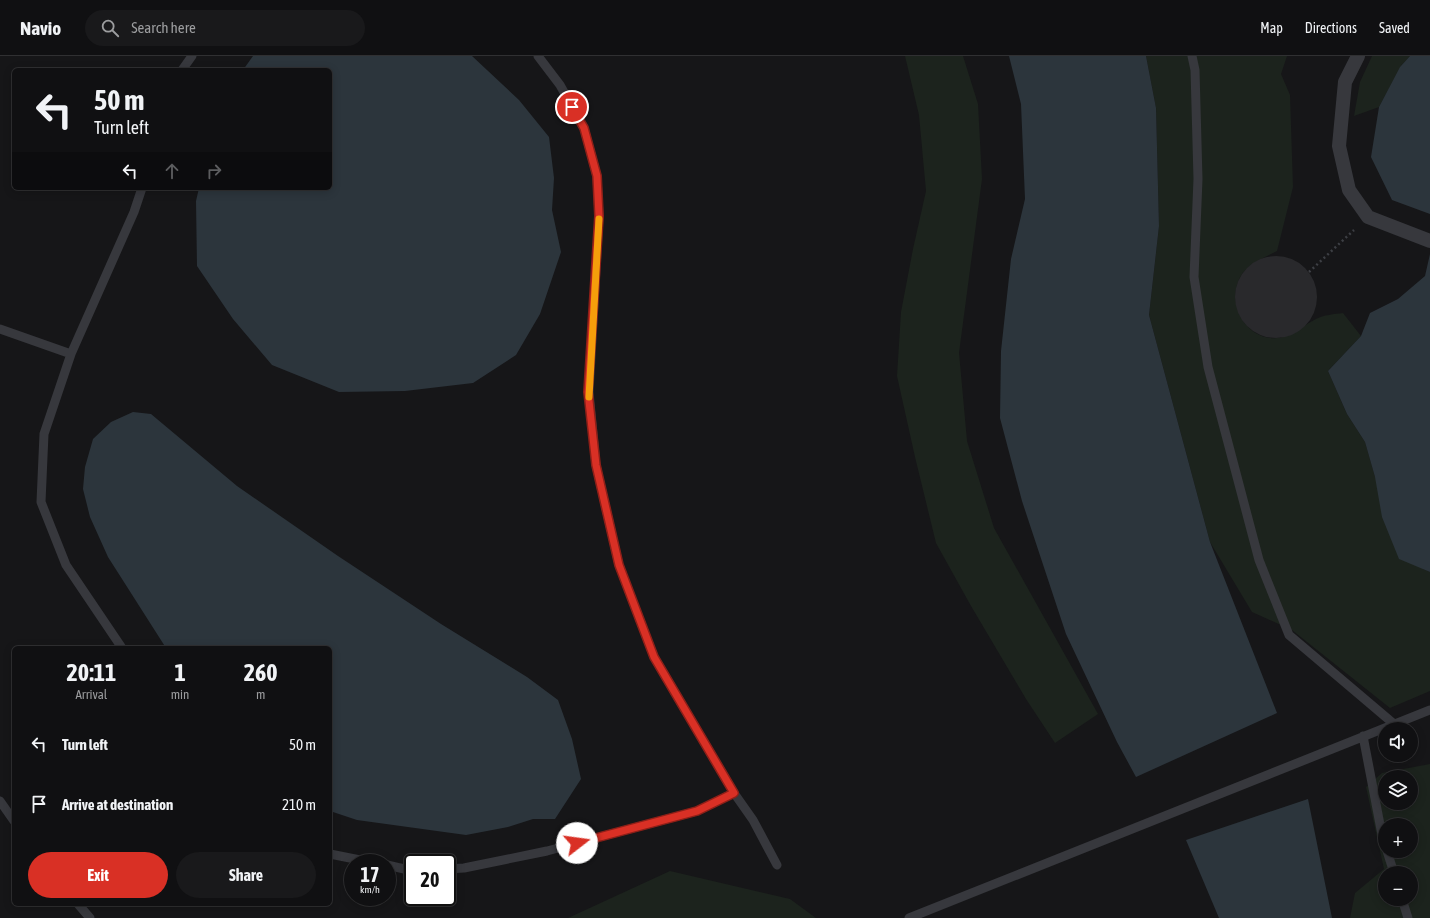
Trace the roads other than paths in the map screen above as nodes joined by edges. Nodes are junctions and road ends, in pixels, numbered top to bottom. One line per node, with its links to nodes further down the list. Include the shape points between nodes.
1 (192, 56): 5 (lane)
2 (538, 56): 16 (lane, via 560,85 584,128 597,176 599,216 588,392 596,465 619,565 654,657)
3 (1192, 56): 12 (lane, via 1195,70 1198,179 1194,277 1208,367 1259,560 1289,635)
4 (1358, 56): 7 (street, via 1345,82 1339,146 1349,190 1368,217)
5 (183, 68)
6 (141, 190): 9 (lane)
7 (1427, 240)
8 (0, 329): 9 (lane)
9 (71, 354): 10 (lane, via 44,434 41,502 66,565)
10 (121, 646)
11 (1430, 710): 13 (lane)
12 (1392, 722)
13 (1399, 722)
14 (1378, 730): 15 (lane)
15 (1363, 736): 19 (lane); 27 (lane)
16 (734, 793): 22 (lane, via 753,820); 23 (lane, via 697,811 548,851)
17 (0, 801): 18 (lane)
18 (12, 818)
19 (1379, 818)
20 (332, 854): 21 (lane)
21 (344, 857)
22 (777, 865)
23 (456, 868)
24 (80, 906): 26 (lane)
25 (1404, 906): 28 (lane)
26 (90, 918)
27 (909, 918)
28 (1408, 918)

